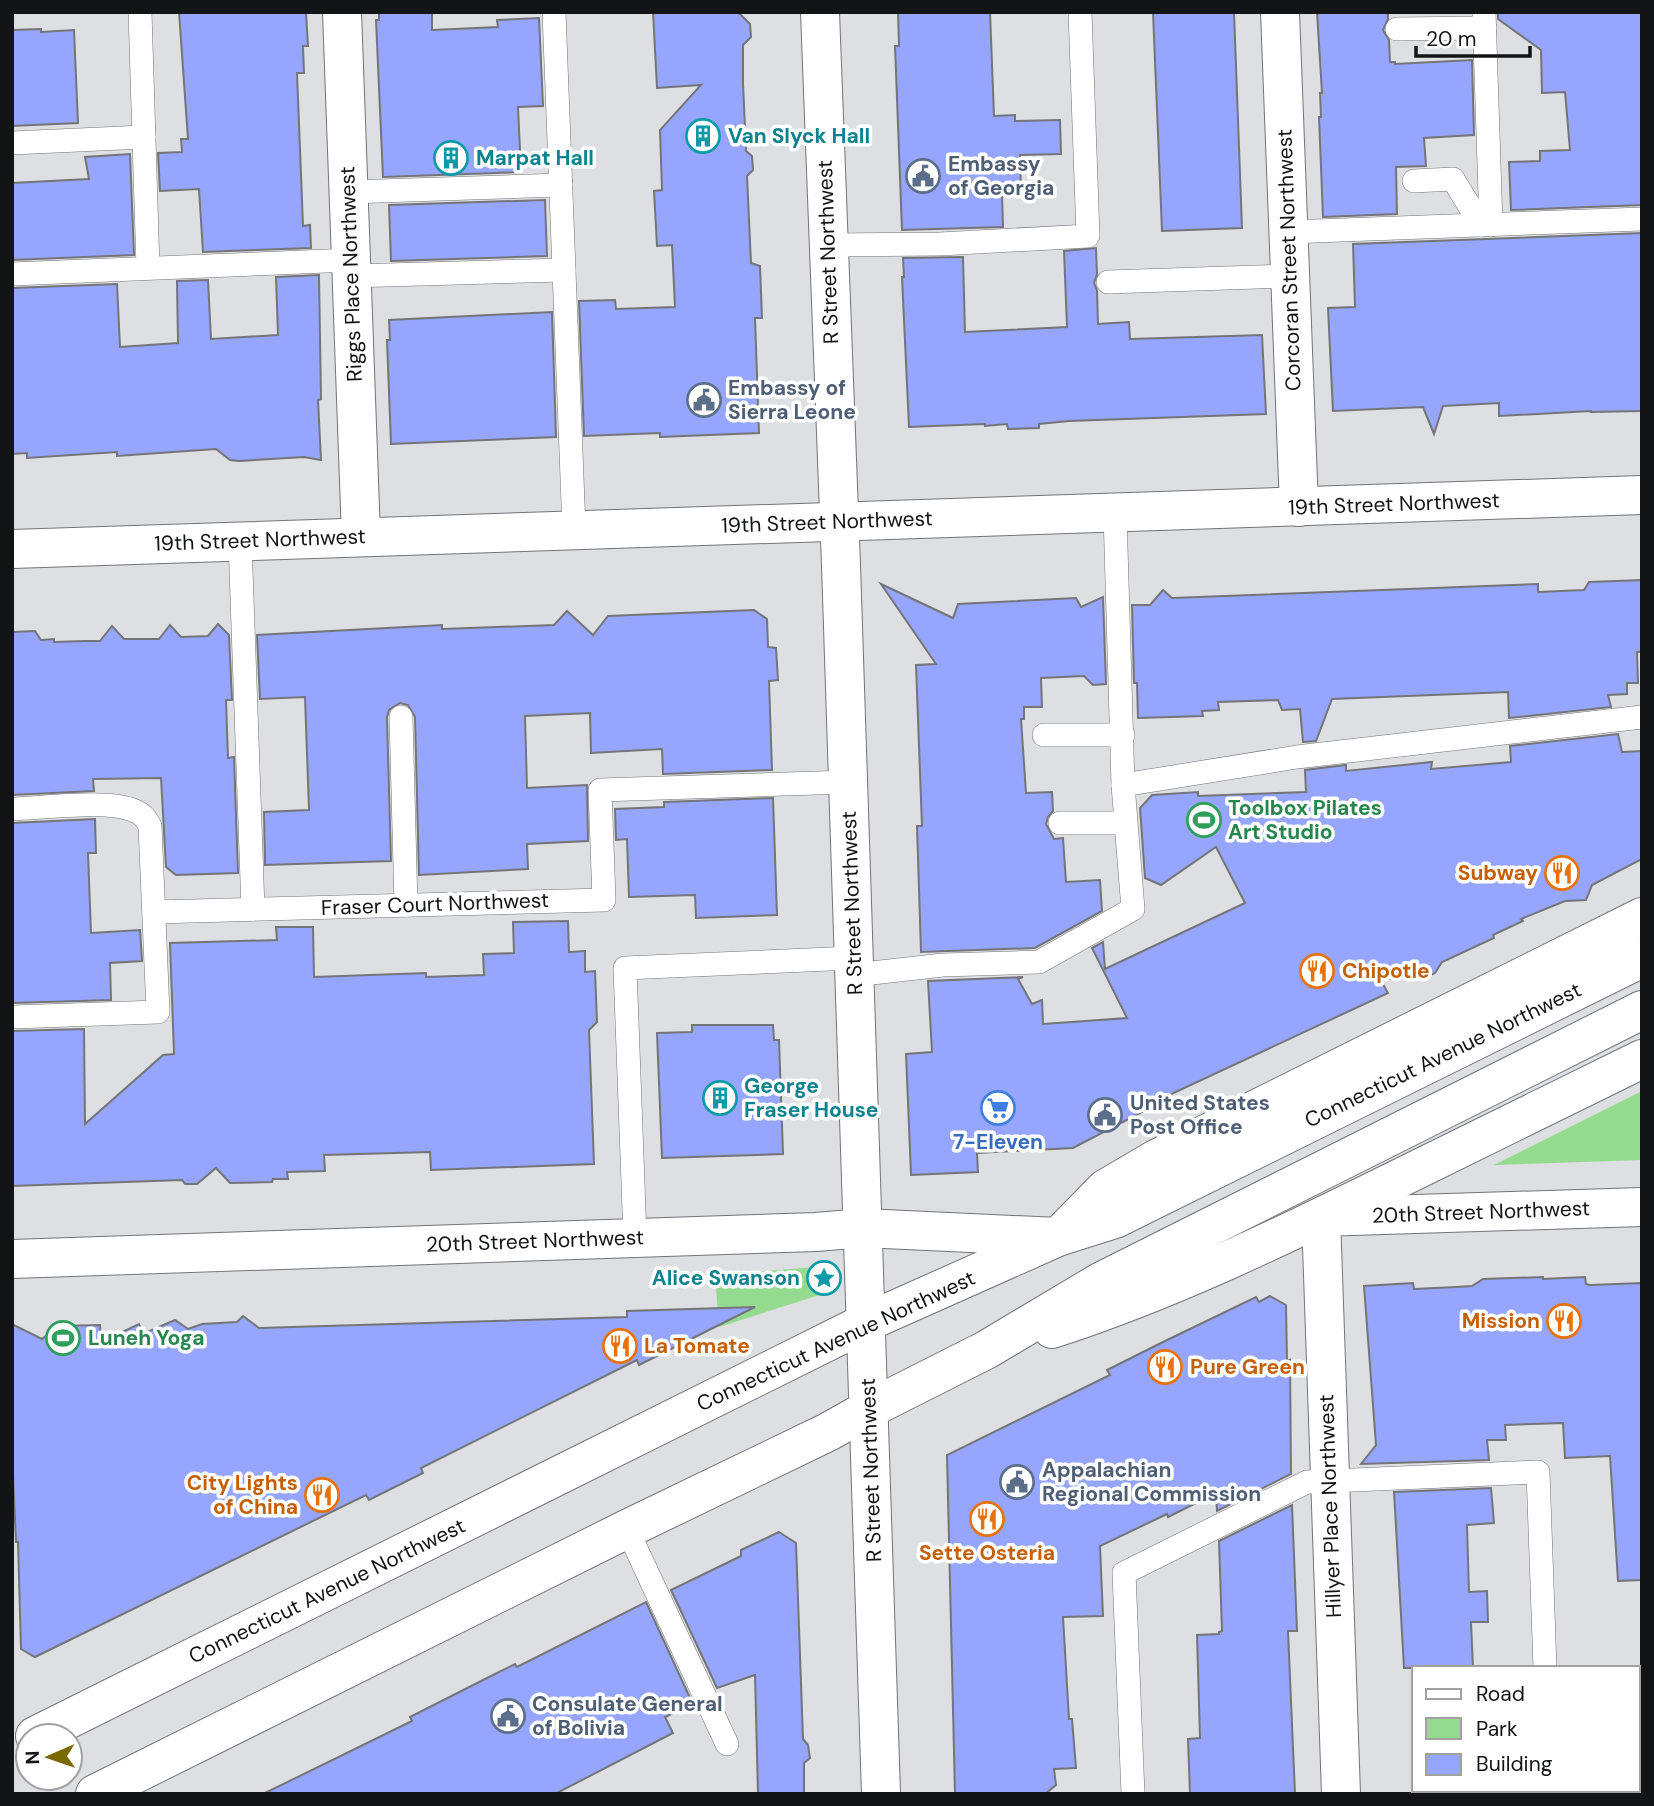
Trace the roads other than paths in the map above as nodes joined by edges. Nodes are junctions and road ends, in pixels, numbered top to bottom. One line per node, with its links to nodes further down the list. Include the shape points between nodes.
1 (140, 12): 9 (lane)
2 (342, 12): 13 (main road, Riggs Place Northwest)
3 (554, 12): 12 (lane)
4 (820, 12): 17 (main road, R Street Northwest)
5 (1080, 12): 17 (lane, via 1088,236)
6 (1280, 12): 16 (main road, Corcoran Street Northwest)
7 (1484, 20): 8 (lane); 15 (lane)
8 (1397, 29)
9 (144, 137): 10 (lane); 18 (lane)
10 (12, 143)
11 (1414, 181): 15 (lane, via 1453,180)
12 (561, 185): 13 (lane); 20 (lane)
13 (348, 192): 19 (main road, Riggs Place Northwest)
14 (1642, 219): 15 (lane)
15 (1486, 225): 16 (lane)
16 (1288, 232): 22 (main road, Corcoran Street Northwest)
17 (828, 245): 27 (main road, R Street Northwest)
18 (148, 268): 19 (lane); 21 (lane)
19 (351, 268): 20 (lane); 29 (main road, Riggs Place Northwest)
20 (564, 270): 28 (lane)
21 (12, 274)
22 (1290, 276): 23 (lane); 25 (main road, Corcoran Street Northwest)
23 (1108, 282)
24 (1642, 495): 25 (main road, 19th Street Northwest)
25 (1299, 507): 26 (main road, 19th Street Northwest)
26 (1115, 513): 27 (main road, 19th Street Northwest); 35 (lane)
27 (839, 521): 28 (main road, 19th Street Northwest); 36 (main road, R Street Northwest)
28 (574, 529): 29 (main road, 19th Street Northwest)
29 (361, 536): 30 (main road, 19th Street Northwest)
30 (240, 541): 31 (main road, 19th Street Northwest); 42 (lane)
31 (12, 548)
32 (401, 717): 41 (lane)
33 (1642, 717): 37 (lane, via 1297,757)
34 (1044, 735): 35 (lane)
35 (1123, 735): 37 (lane)
36 (848, 782): 41 (lane, Fraser Court Northwest, via 600,790 604,900); 46 (main road, R Street Northwest)
37 (1123, 785): 39 (lane)
38 (12, 808): 43 (lane, via 111,806 145,817 150,826)
39 (1125, 822): 40 (lane); 46 (lane, via 1133,909 1040,962)
40 (1060, 823)
41 (406, 905): 42 (lane, Fraser Court Northwest)
42 (253, 909): 43 (lane, Fraser Court Northwest)
43 (155, 912): 48 (lane, via 158,1012)
44 (1642, 917): 54 (main road, via 1156,1159 1105,1189)
45 (1642, 958): 54 (main road, Connecticut Avenue Northwest, via 1115,1219)
46 (854, 966): 52 (main road, R Street Northwest); 53 (lane, via 625,968)
47 (1642, 1010): 57 (main road, via 1100,1282)
48 (12, 1017)
49 (1642, 1059): 51 (main road)
50 (1642, 1207): 51 (main road, 20th Street Northwest)
51 (1321, 1217): 57 (main road, via 1118,1307); 59 (main road, Hillyer Place Northwest)
52 (863, 1228): 53 (main road, 20th Street Northwest); 54 (main road, 20th Street Northwest); 56 (main road, R Street Northwest)
53 (635, 1237): 55 (main road, 20th Street Northwest)
54 (1058, 1237): 56 (main road, Connecticut Avenue Northwest)
55 (12, 1259)
56 (865, 1323): 58 (main road, R Street Northwest); 62 (main road, Connecticut Avenue Northwest)
57 (986, 1350): 58 (main road)
58 (869, 1409): 60 (main road); 65 (main road, R Street Northwest)
59 (1329, 1481): 61 (lane, via 1538,1472); 66 (lane, via 1307,1482 1124,1573); 67 (main road, Hillyer Place Northwest)
60 (627, 1529): 63 (lane); 64 (main road)
61 (1545, 1666)
62 (63, 1722)
63 (727, 1744)
64 (95, 1794)
65 (881, 1794)
66 (1133, 1794)
67 (1341, 1794)

